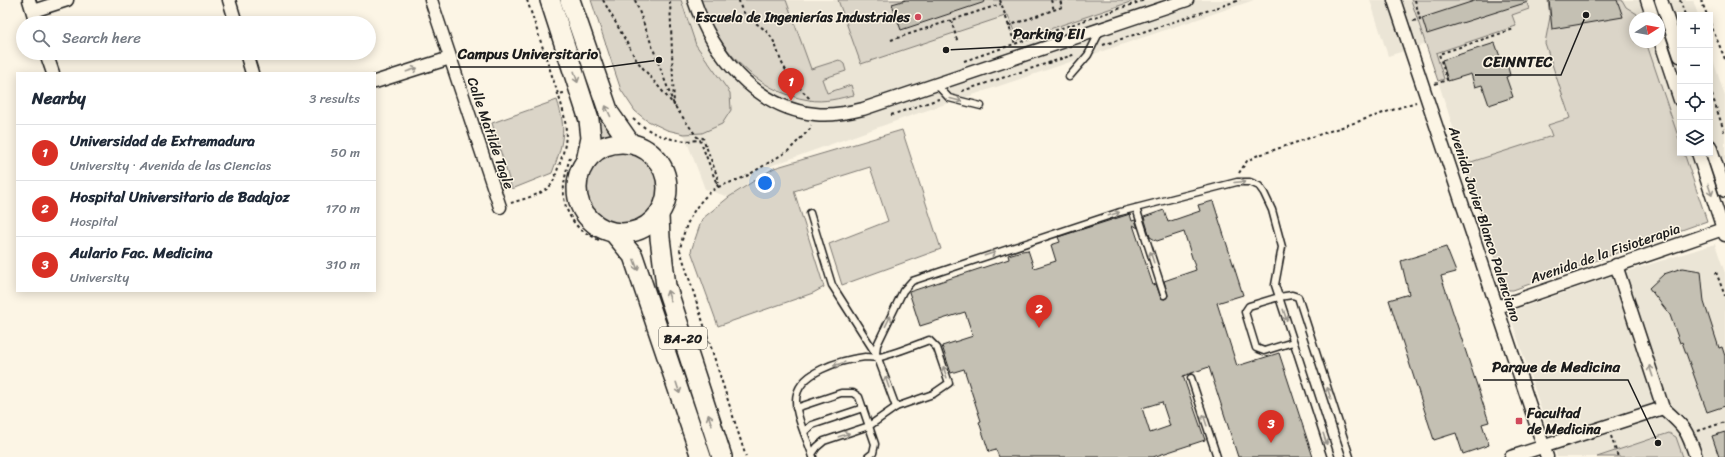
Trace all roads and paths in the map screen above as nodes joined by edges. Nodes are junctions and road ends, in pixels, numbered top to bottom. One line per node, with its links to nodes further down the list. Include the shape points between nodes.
1 (67, 0): 25 (street)
2 (229, 0): 29 (street)
3 (431, 0): 42 (street, Calle Matilde Tagle)
4 (550, 0): 67 (highway, BA-20, one-way to 67, via 589,120 591,138)
5 (570, 0): 64 (highway, one-way to 5, via 609,113)
6 (603, 0): 58 (path, via 637,61)
7 (635, 0): 58 (path)
8 (670, 0): 58 (path)
9 (694, 0): 60 (street, via 712,38 735,72 749,85 776,102 794,110)
10 (739, 0): 60 (path, via 746,16 767,32 775,42 781,63 809,98)
11 (1000, 0): 23 (path)
12 (1051, 0): 24 (path)
13 (1060, 0): 24 (path, via 1062,7)
14 (1145, 0): 38 (path)
15 (1187, 0): 33 (street)
16 (1240, 0): 41 (path)
17 (1394, 0): 31 (street, Avenida Javier Blanco Palenciano)
18 (1416, 0): 31 (path, via 1420,18)
19 (1647, 0): 26 (street)
20 (1661, 0): 40 (street)
21 (1680, 0): 27 (path)
22 (1700, 0): 28 (path)
23 (1001, 4): 30 (path); 32 (path)
24 (1054, 10): 32 (path)
25 (33, 11)
26 (1651, 12)
27 (1684, 12)
28 (1706, 12)
29 (234, 16)
30 (951, 20): 36 (path); 37 (path)
31 (1403, 25): 52 (street, Avenida Javier Blanco Palenciano)
32 (1008, 26): 38 (path)
33 (1101, 29): 41 (lane); 51 (street)
34 (1514, 29): 52 (path, via 1439,54 1447,80)
35 (1713, 30): 43 (path)
36 (891, 40)
37 (958, 43)
38 (1015, 44): 46 (path)
39 (1663, 48): 53 (street)
40 (1677, 48)
41 (1091, 49): 49 (lane); 55 (path)
42 (450, 58): 50 (street, one-way to 42); 72 (street, Calle Matilde Tagle)
43 (1725, 59)
44 (48, 60): 47 (street)
45 (248, 60): 48 (street)
46 (964, 61)
47 (53, 72)
48 (252, 72)
49 (1069, 77)
50 (376, 82)
51 (936, 84): 55 (lane); 60 (street, via 863,109 839,114)
52 (1424, 88): 83 (street, Avenida Javier Blanco Palenciano)
53 (1677, 91)
54 (558, 94): 72 (path, via 567,129 564,153 551,185 542,192)
55 (948, 96): 59 (lane, one-way to 59); 62 (path)
56 (1713, 98): 63 (path)
57 (1416, 102): 68 (path, via 1256,156 1247,161)
58 (674, 105): 69 (path, via 697,137 703,138 719,181)
59 (981, 106)
60 (813, 114): 70 (path, via 810,129 788,151 745,177)
61 (628, 115): 69 (path, via 644,128 663,137 683,142 700,140)
62 (891, 115)
63 (1725, 134)
64 (630, 143): 67 (highway, BA-20, via 606,146); 75 (highway, BA-20, via 649,152 665,171 667,196)
65 (1713, 155): 71 (street)
66 (1699, 156): 76 (street, one-way to 76)
67 (586, 161): 77 (highway, BA-20, via 577,184 579,203 589,219 598,227)
68 (1239, 173)
69 (716, 183): 70 (path)
70 (718, 187): 100 (path, via 708,193 697,207 682,236 680,250)
71 (1725, 191)
72 (500, 207)
73 (1136, 208): 80 (lane, one-way to 73); 82 (lane, one-way to 82, via 1237,182 1250,182 1259,186 1272,210 1282,247 1275,285); 85 (lane, one-way to 73, via 876,353 879,339 903,291 912,281)
74 (810, 213): 85 (lane, via 832,285)
75 (659, 216): 77 (highway, BA-20, via 641,230); 99 (highway, BA-20, one-way to 75, via 666,286)
76 (1724, 232): 78 (street, Avenida de la Fisioterapia)
77 (614, 233): 98 (highway, BA-20, one-way to 98, via 633,256)
78 (1616, 265): 83 (street, Avenida de la Fisioterapia); 90 (street, one-way to 78)
79 (1716, 272): 81 (path)
80 (1164, 294)
81 (1725, 294)
82 (1279, 296): 84 (lane, one-way to 84); 84 (lane, via 1249,306 1245,312 1256,348 1264,351); 104 (lane, one-way to 82, via 1298,297)
83 (1497, 307): 96 (street, Avenida Javier Blanco Palenciano)
84 (1293, 342): 103 (lane, one-way to 103)
85 (878, 357): 87 (lane, one-way to 85); 87 (lane, one-way to 85, via 933,394 949,383 937,348 929,340); 88 (lane, one-way to 88, via 851,360 809,376 797,392)
86 (1191, 378): 102 (lane, one-way to 86)
87 (896, 407): 92 (lane)
88 (796, 408): 89 (lane, via 847,392 859,397); 94 (lane)
89 (863, 408): 92 (lane); 94 (lane, via 812,425)
90 (1663, 408): 93 (street); 95 (street, via 1682,424)
91 (1725, 422): 95 (path)
92 (869, 426): 97 (lane, one-way to 92, via 824,441); 101 (lane, via 874,444)
93 (1607, 426): 96 (street); 106 (path)
94 (804, 432): 97 (lane)
95 (1688, 434): 107 (street)
96 (1545, 452): 105 (street)
97 (812, 455)
98 (701, 457)
99 (722, 457)
100 (746, 457)
101 (868, 457)
102 (1217, 457)
103 (1331, 457)
104 (1350, 457)
105 (1511, 457)
106 (1618, 457)
107 (1696, 457)

